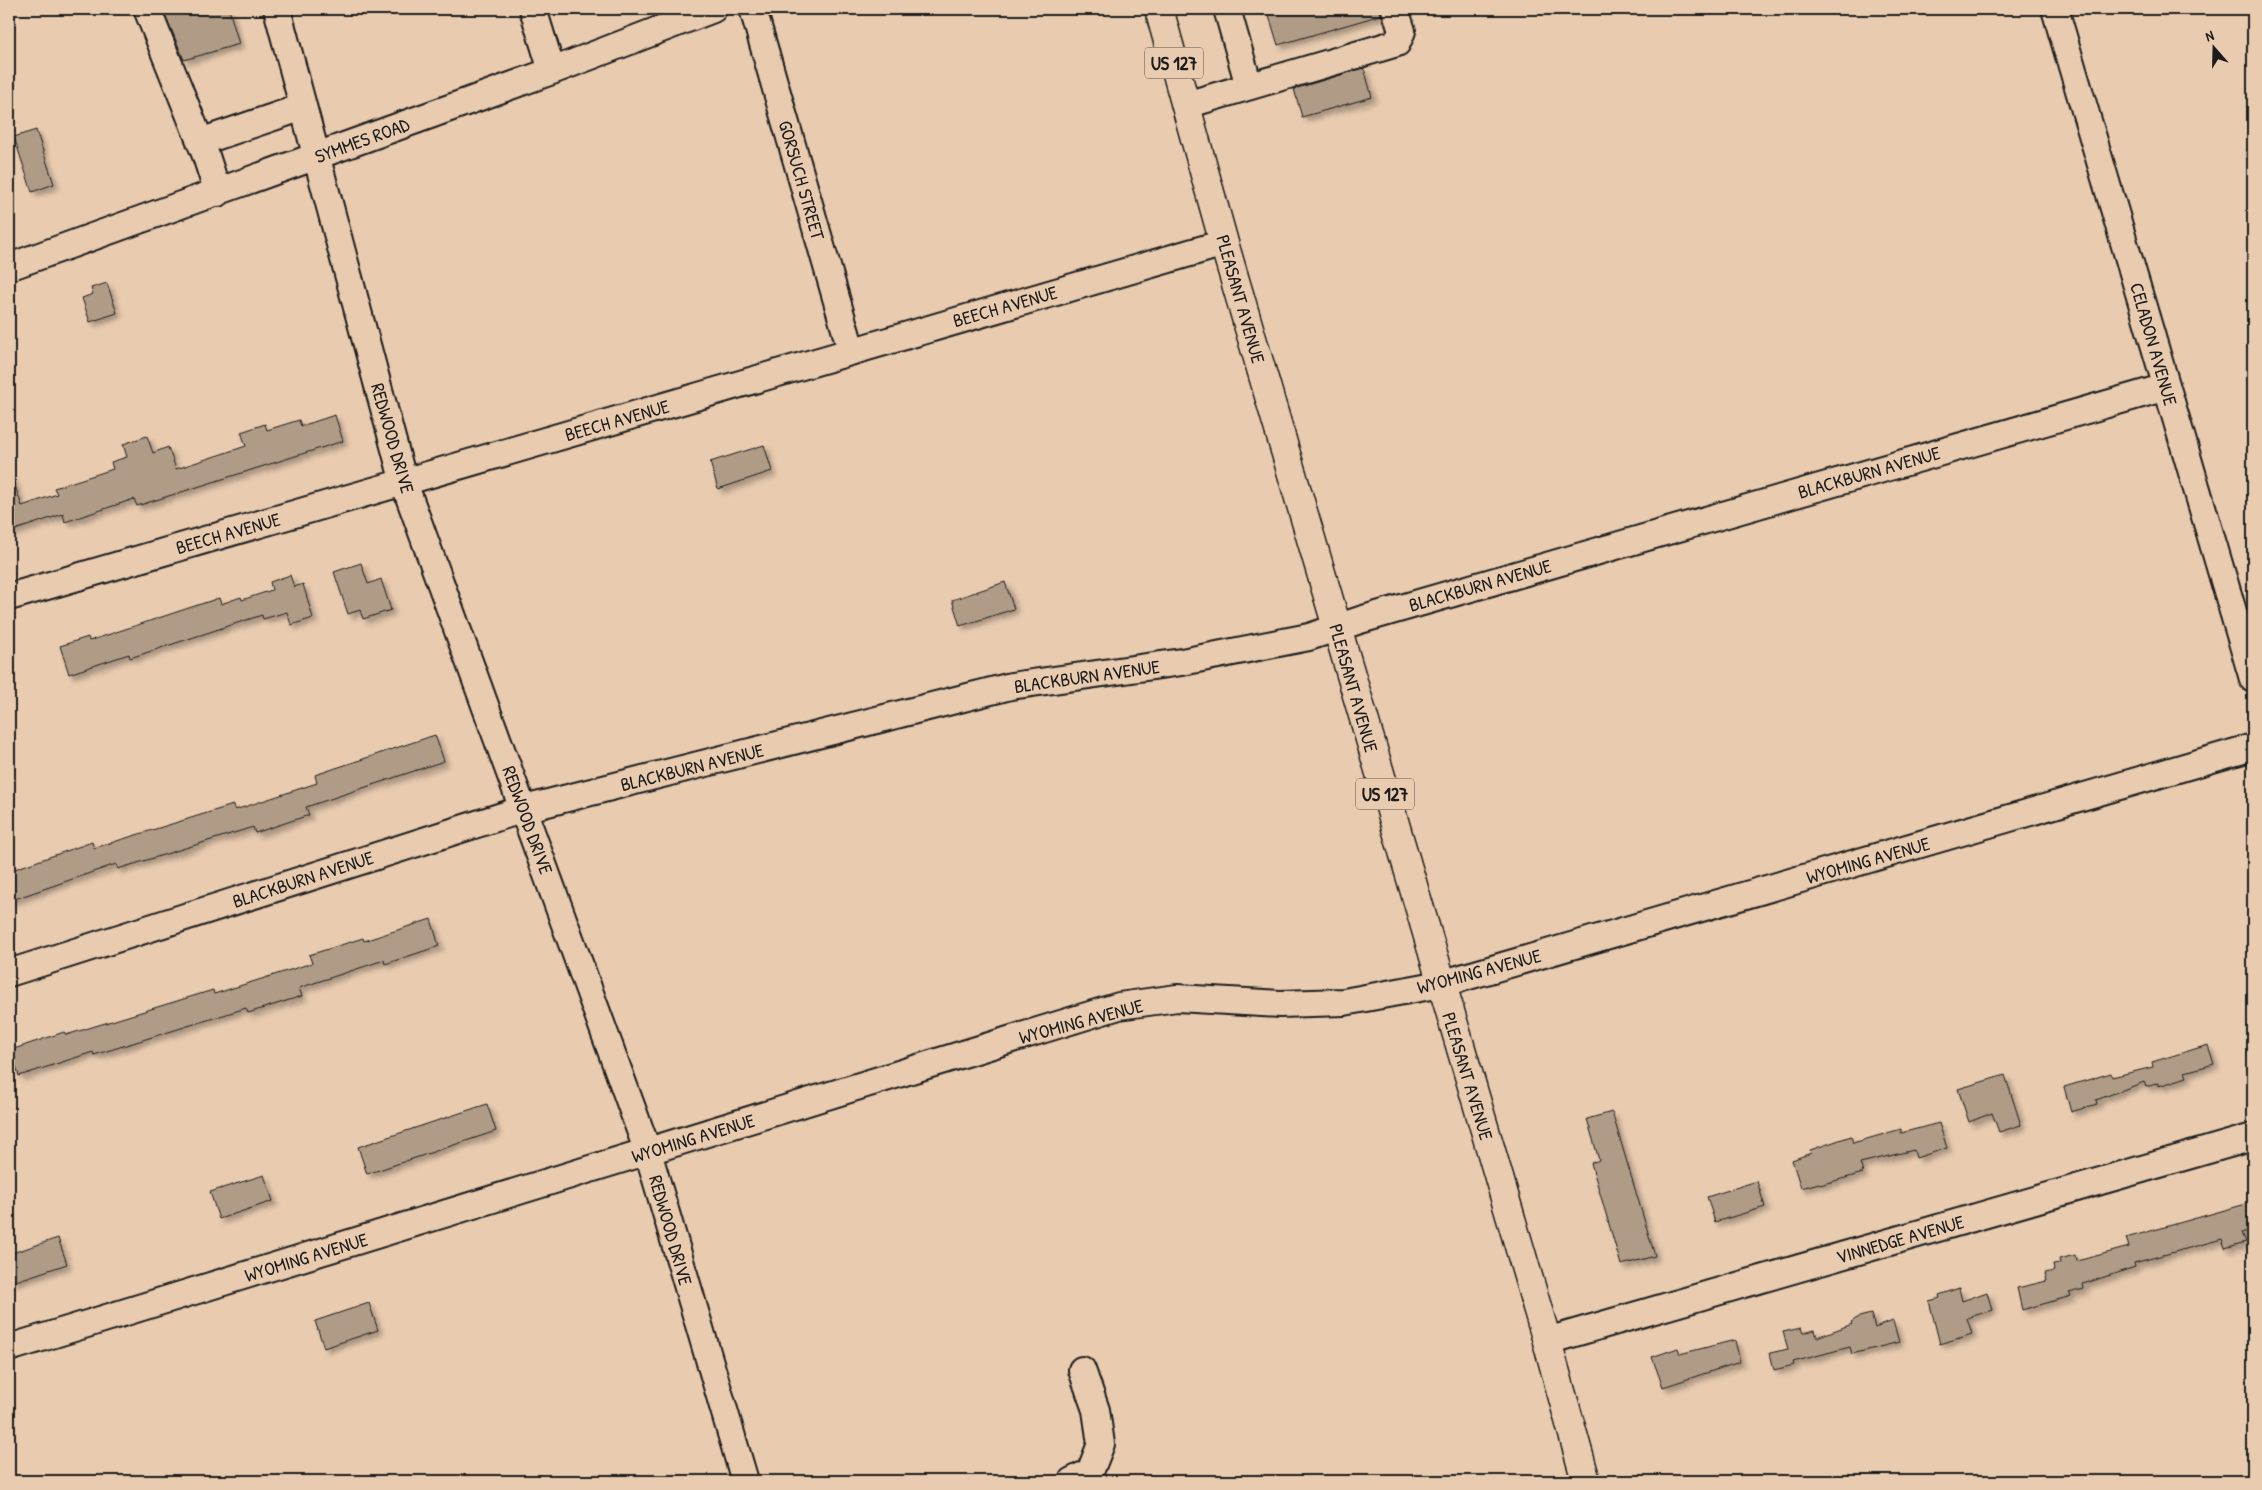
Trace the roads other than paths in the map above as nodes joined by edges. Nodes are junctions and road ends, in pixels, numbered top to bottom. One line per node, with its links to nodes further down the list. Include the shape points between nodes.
1 (147, 9): 14 (street)
2 (277, 9): 13 (street, REDWOOD DRIVE)
3 (533, 9): 10 (street)
4 (713, 9): 10 (street, SYMMES ROAD)
5 (753, 9): 19 (street, GORSUCH STREET)
6 (1159, 9): 12 (main road, PLEASANT AVENUE / US 127)
7 (1227, 9): 11 (street)
8 (1395, 9): 11 (street, via 1402,31 1397,43)
9 (2055, 9): 20 (street, CELADON AVENUE)
10 (552, 71): 15 (street, SYMMES ROAD)
11 (1249, 86): 12 (street)
12 (1186, 105): 17 (main road, PLEASANT AVENUE / US 127)
13 (303, 107): 14 (street); 15 (street, REDWOOD DRIVE)
14 (200, 142): 16 (street)
15 (317, 157): 16 (street, SYMMES ROAD); 21 (street, REDWOOD DRIVE)
16 (218, 193): 18 (street, SYMMES ROAD)
17 (1224, 244): 19 (street, BEECH AVENUE); 23 (main road, PLEASANT AVENUE / US 127)
18 (9, 267)
19 (851, 350): 21 (street, BEECH AVENUE)
20 (2166, 387): 23 (street, BLACKBURN AVENUE); 24 (street, CELADON AVENUE)
21 (404, 483): 22 (street, BEECH AVENUE); 26 (street, REDWOOD DRIVE)
22 (9, 596)
23 (1336, 626): 26 (street, BLACKBURN AVENUE, via 1310,637 1182,662 1011,686); 28 (main road, PLEASANT AVENUE / US 127)
24 (2253, 679)
25 (2253, 747): 28 (street, WYOMING AVENUE)
26 (524, 810): 27 (street, BLACKBURN AVENUE); 30 (street, REDWOOD DRIVE)
27 (9, 972)
28 (1440, 984): 30 (street, WYOMING AVENUE, via 1344,1002 1280,1004 1177,998 1120,1006); 31 (main road, PLEASANT AVENUE / US 127)
29 (2253, 1137): 31 (street, VINNEDGE AVENUE)
30 (648, 1152): 32 (street, WYOMING AVENUE); 34 (street, REDWOOD DRIVE)
31 (1547, 1341): 36 (main road, PLEASANT AVENUE / US 127)
32 (9, 1348)
33 (1082, 1370): 35 (street, via 1096,1410 1102,1444 1090,1472)
34 (745, 1481)
35 (1072, 1481)
36 (1586, 1481)

